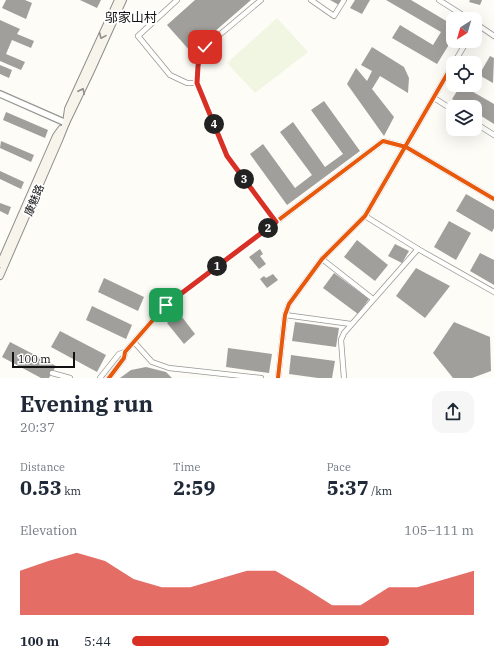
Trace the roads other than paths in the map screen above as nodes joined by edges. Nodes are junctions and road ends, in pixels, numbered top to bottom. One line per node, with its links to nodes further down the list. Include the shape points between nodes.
1 (118, 0): 16 (main road, 康魅路, one-way to 16, via 68,109)
2 (123, 0): 16 (main road, 康魅路, one-way to 2)
3 (177, 0): 12 (street, via 138,36 170,75 187,83)
4 (260, 0): 12 (street, via 205,47 200,56)
5 (311, 0): 6 (street, via 334,16)
6 (344, 0)
7 (439, 0): 8 (street)
8 (457, 12)
9 (482, 29): 10 (street)
10 (494, 36)
11 (446, 77): 14 (street)
12 (197, 83): 22 (street, via 227,156)
13 (0, 94): 16 (street)
14 (434, 98): 15 (street); 19 (street)
15 (446, 106)
16 (66, 123): 25 (main road, 康魅路, via 56,136); 26 (main road, 康魅路)
17 (482, 127): 18 (street)
18 (494, 134)
19 (406, 147): 20 (street); 21 (street); 22 (street, via 384,141)
20 (494, 199)
21 (365, 216): 23 (street); 24 (street)
22 (276, 222): 31 (street, via 166,305)
23 (418, 249): 27 (street); 28 (street)
24 (322, 259): 28 (street); 29 (street, via 289,304)
25 (0, 264)
26 (0, 276)
27 (494, 292)
28 (373, 299): 30 (street)
29 (285, 315): 30 (street); 38 (street)
30 (351, 324): 39 (street, via 341,340)
31 (134, 342): 32 (street); 37 (street, via 152,362 169,368)
32 (125, 352): 35 (street, via 119,354); 36 (street, via 124,358)
33 (52, 373): 34 (street)
34 (70, 378)
35 (100, 378)
36 (109, 378)
37 (261, 378)
38 (278, 378)
39 (344, 378)

